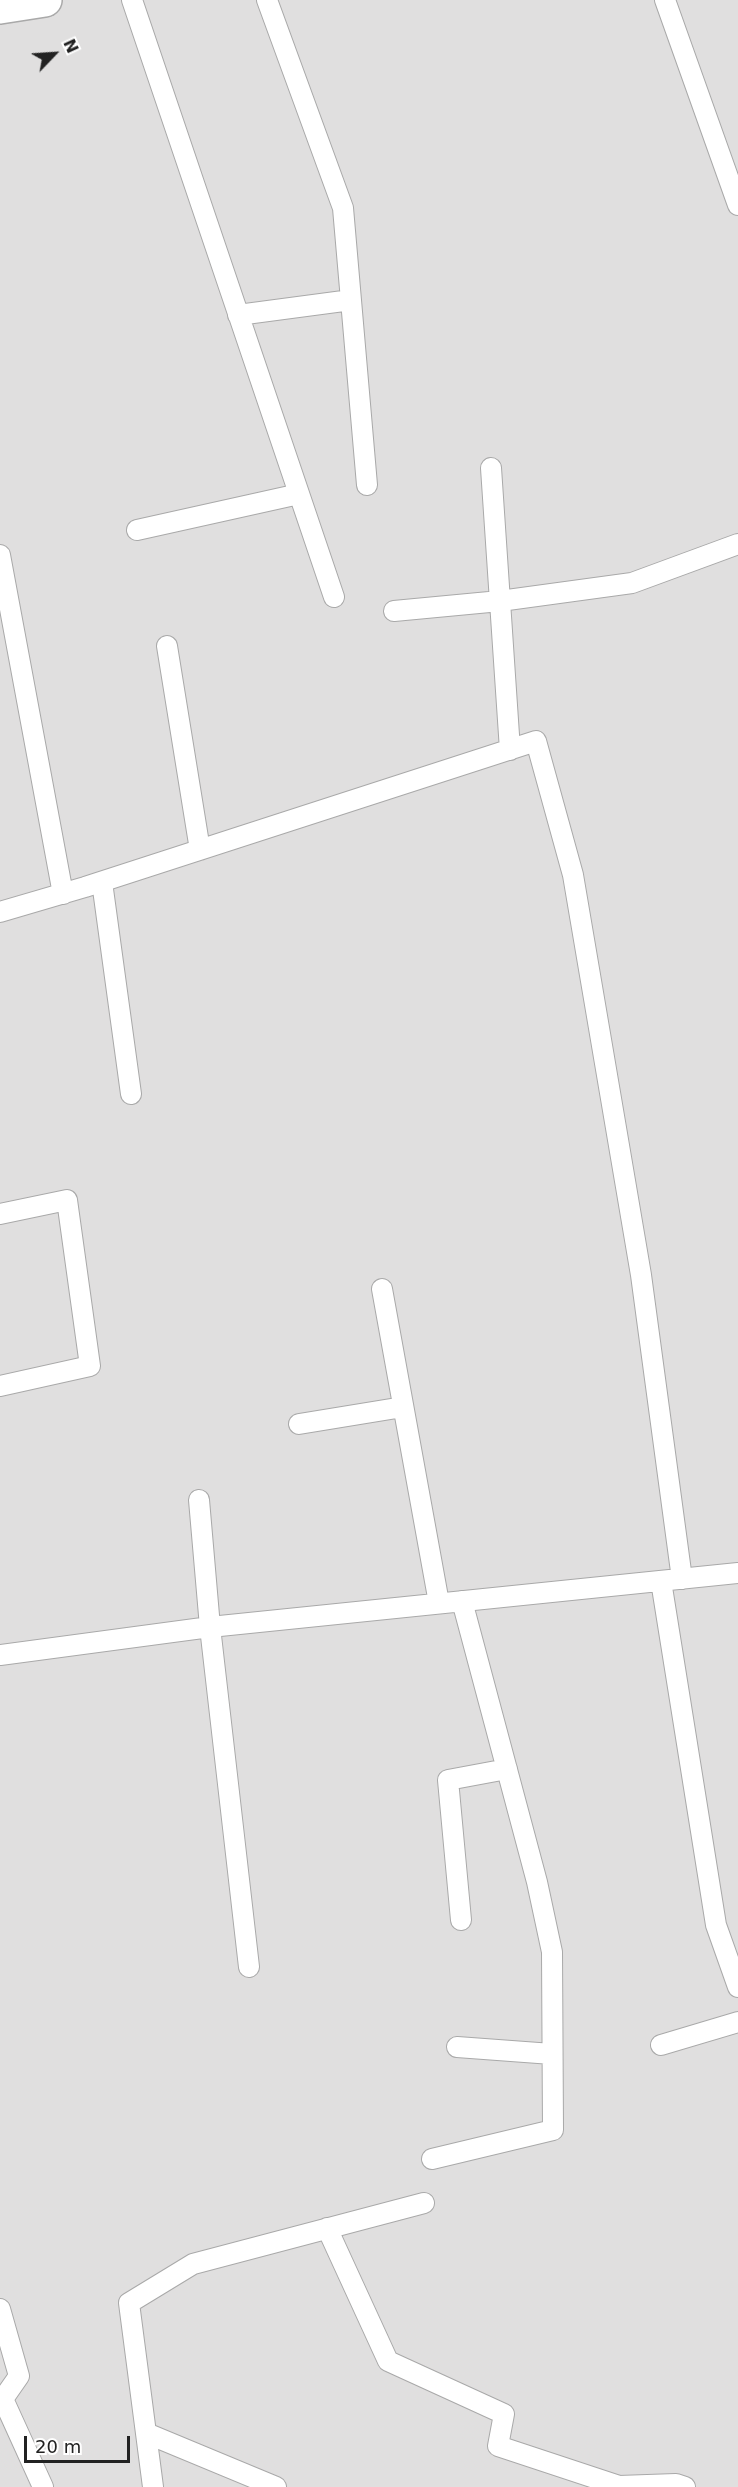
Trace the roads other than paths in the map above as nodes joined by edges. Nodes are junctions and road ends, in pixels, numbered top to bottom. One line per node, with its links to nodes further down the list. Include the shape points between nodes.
1 (45, 0): 5 (street)
2 (132, 0): 8 (lane)
3 (267, 0): 7 (lane, via 343,208)
4 (665, 0): 6 (lane)
5 (0, 8)
6 (738, 205)
7 (351, 300): 8 (lane); 10 (lane)
8 (238, 315): 11 (lane)
9 (491, 468): 16 (lane)
10 (367, 485)
11 (299, 494): 12 (lane); 15 (lane)
12 (137, 530)
13 (738, 544): 16 (lane, via 632,583)
14 (0, 555): 22 (lane)
15 (334, 597)
16 (500, 601): 17 (lane); 19 (lane)
17 (394, 611)
18 (166, 646): 20 (lane)
19 (510, 750): 20 (lane); 32 (lane, via 536,741 573,875 641,1275)
20 (200, 850): 21 (lane)
21 (102, 882): 22 (lane); 24 (lane)
22 (63, 894): 23 (lane)
23 (0, 912)
24 (131, 1094)
25 (0, 1214): 27 (lane, via 68,1200 90,1366)
26 (382, 1290): 28 (lane)
27 (0, 1386)
28 (404, 1407): 29 (lane); 35 (lane)
29 (299, 1424)
30 (199, 1500): 36 (lane)
31 (738, 1573): 32 (lane)
32 (682, 1579): 33 (lane)
33 (661, 1581): 34 (lane); 41 (lane, via 716,1925)
34 (462, 1601): 35 (lane); 38 (lane)
35 (439, 1603): 36 (lane)
36 (210, 1627): 37 (lane); 40 (lane)
37 (0, 1655)
38 (507, 1769): 39 (lane, via 448,1780); 45 (lane, via 552,1952)
39 (461, 1920)
40 (249, 1967)
41 (738, 1987)
42 (738, 2022): 43 (lane)
43 (661, 2045)
44 (457, 2047): 45 (lane)
45 (552, 2054): 46 (lane, via 553,2130)
46 (432, 2159)
47 (424, 2203): 48 (lane)
48 (327, 2228): 50 (lane, via 193,2264 129,2303); 51 (lane, via 388,2361 504,2414 498,2446)
49 (0, 2309): 52 (lane, via 20,2376 3,2399)
50 (146, 2433): 53 (lane); 54 (lane)
51 (619, 2486): 55 (lane)
52 (43, 2487)
53 (153, 2487)
54 (276, 2487)
55 (686, 2487)

